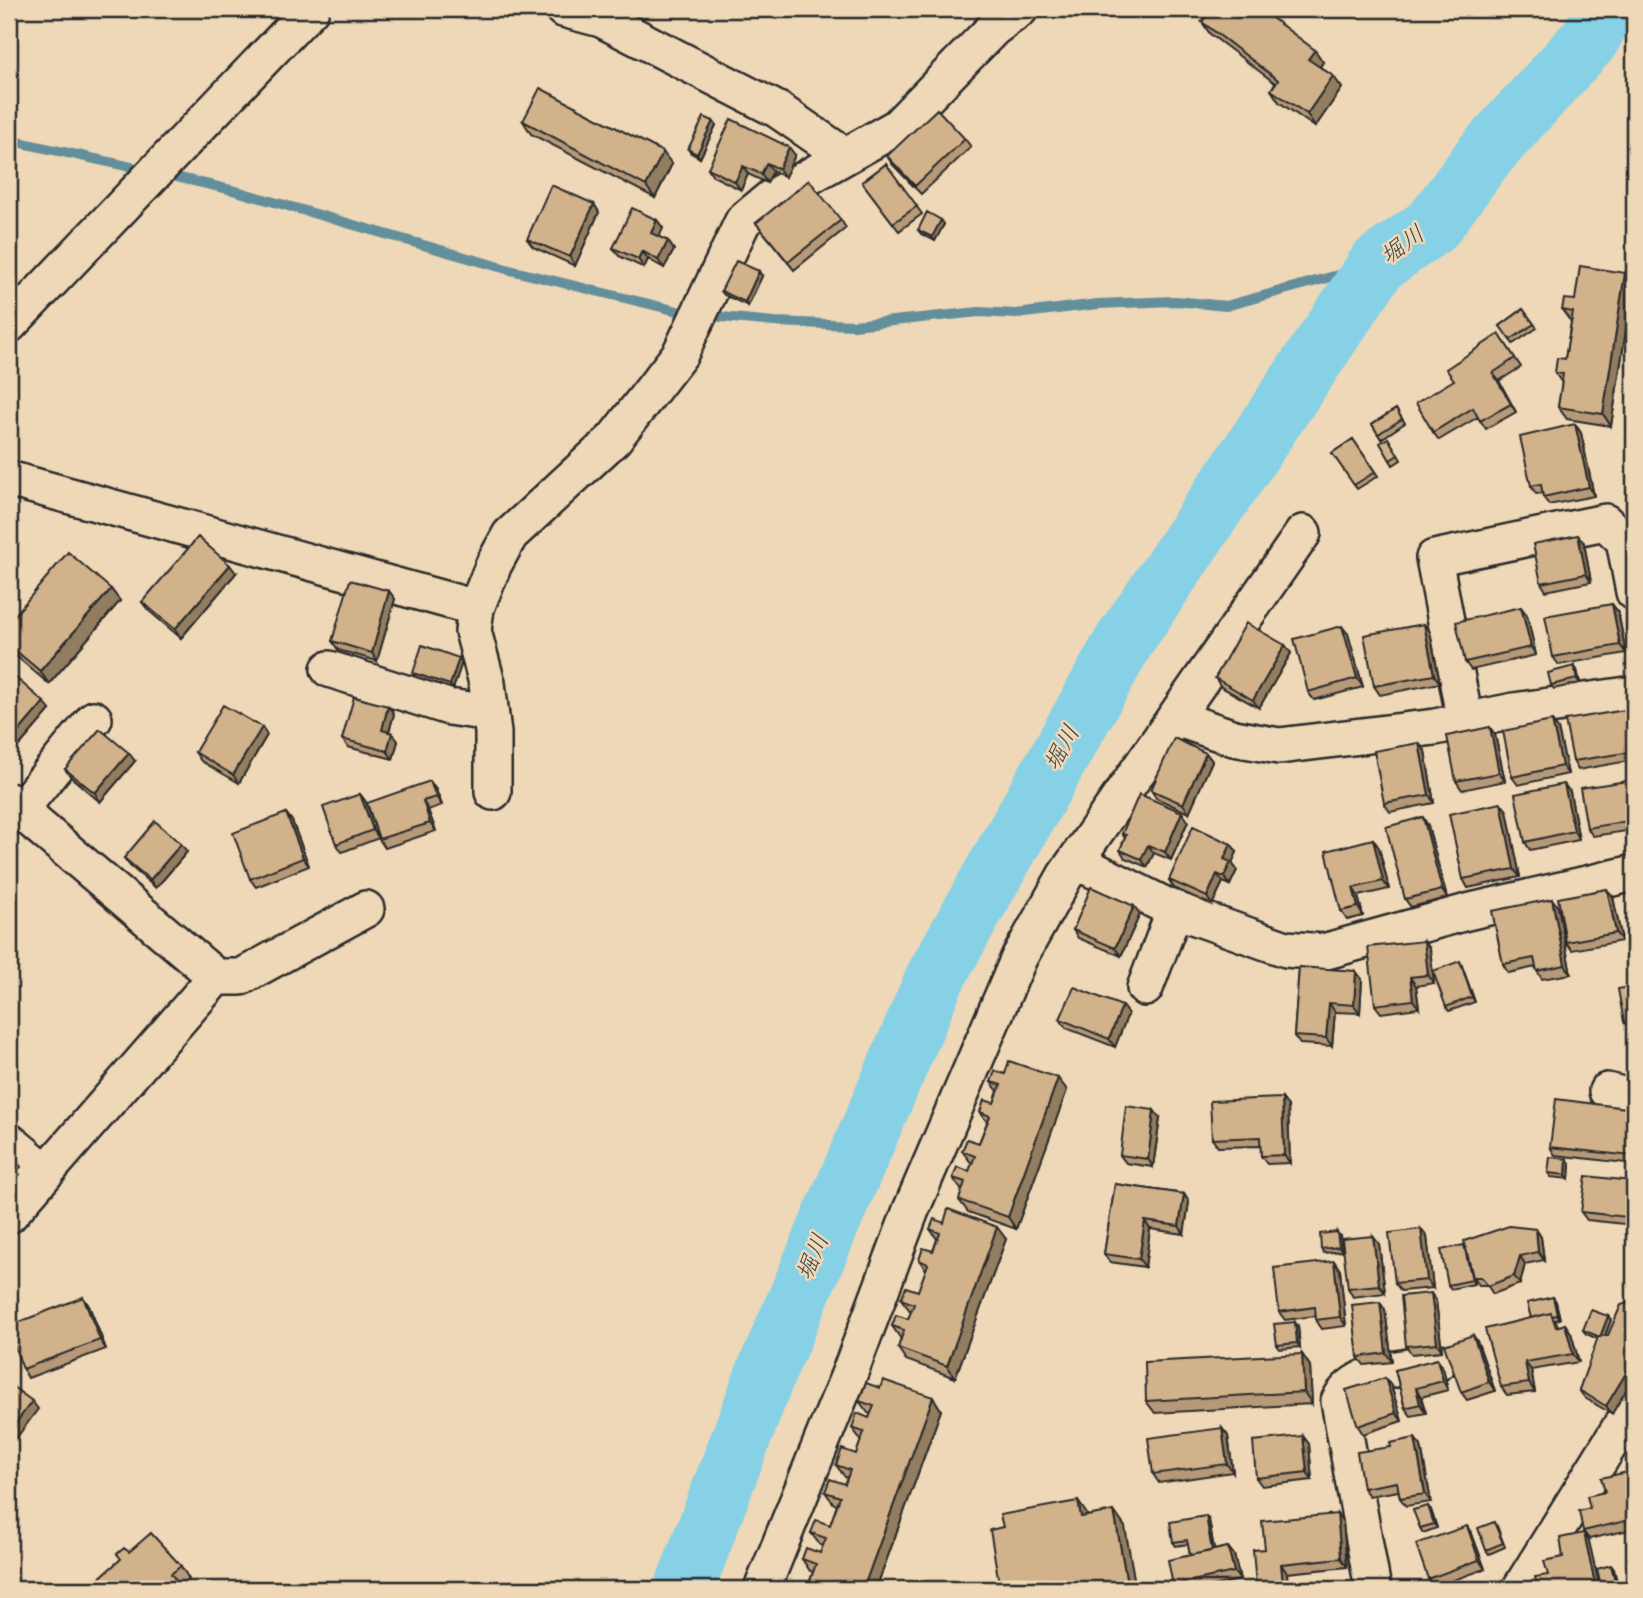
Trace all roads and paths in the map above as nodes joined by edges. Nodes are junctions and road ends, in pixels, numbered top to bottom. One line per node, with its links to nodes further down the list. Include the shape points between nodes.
1 (311, 9): 6 (street)
2 (562, 9): 4 (street)
3 (1020, 9): 5 (street, via 994,28 897,127)
4 (613, 16): 5 (street, via 778,110)
5 (845, 156): 10 (street, via 771,198 743,221 680,354 614,439 510,535)
6 (9, 325)
7 (9, 479): 10 (street)
8 (1303, 533): 14 (street)
9 (1634, 592): 16 (street, via 1624,540 1605,522 1434,558)
10 (476, 608): 13 (street, via 473,631)
11 (329, 669): 13 (street, via 449,707)
12 (1634, 694): 16 (street)
13 (490, 713): 17 (street)
14 (1176, 718): 16 (street, via 1234,738 1279,746); 19 (street)
15 (94, 719): 18 (street)
16 (1465, 721)
17 (493, 792)
18 (14, 805): 23 (street)
19 (1076, 861): 22 (street); 30 (street, via 1019,957 911,1210)
20 (1634, 873): 22 (street, via 1323,952 1286,949)
21 (366, 909): 23 (street, via 240,977)
22 (1175, 909): 24 (street)
23 (215, 977): 26 (street)
24 (1144, 989)
25 (9, 1141): 26 (street)
26 (46, 1172): 27 (street)
27 (9, 1215)
28 (1438, 1362): 31 (street, via 1362,1378 1346,1387 1339,1401)
29 (1634, 1405): 32 (street)
30 (762, 1589)
31 (1373, 1589)
32 (1520, 1589)

